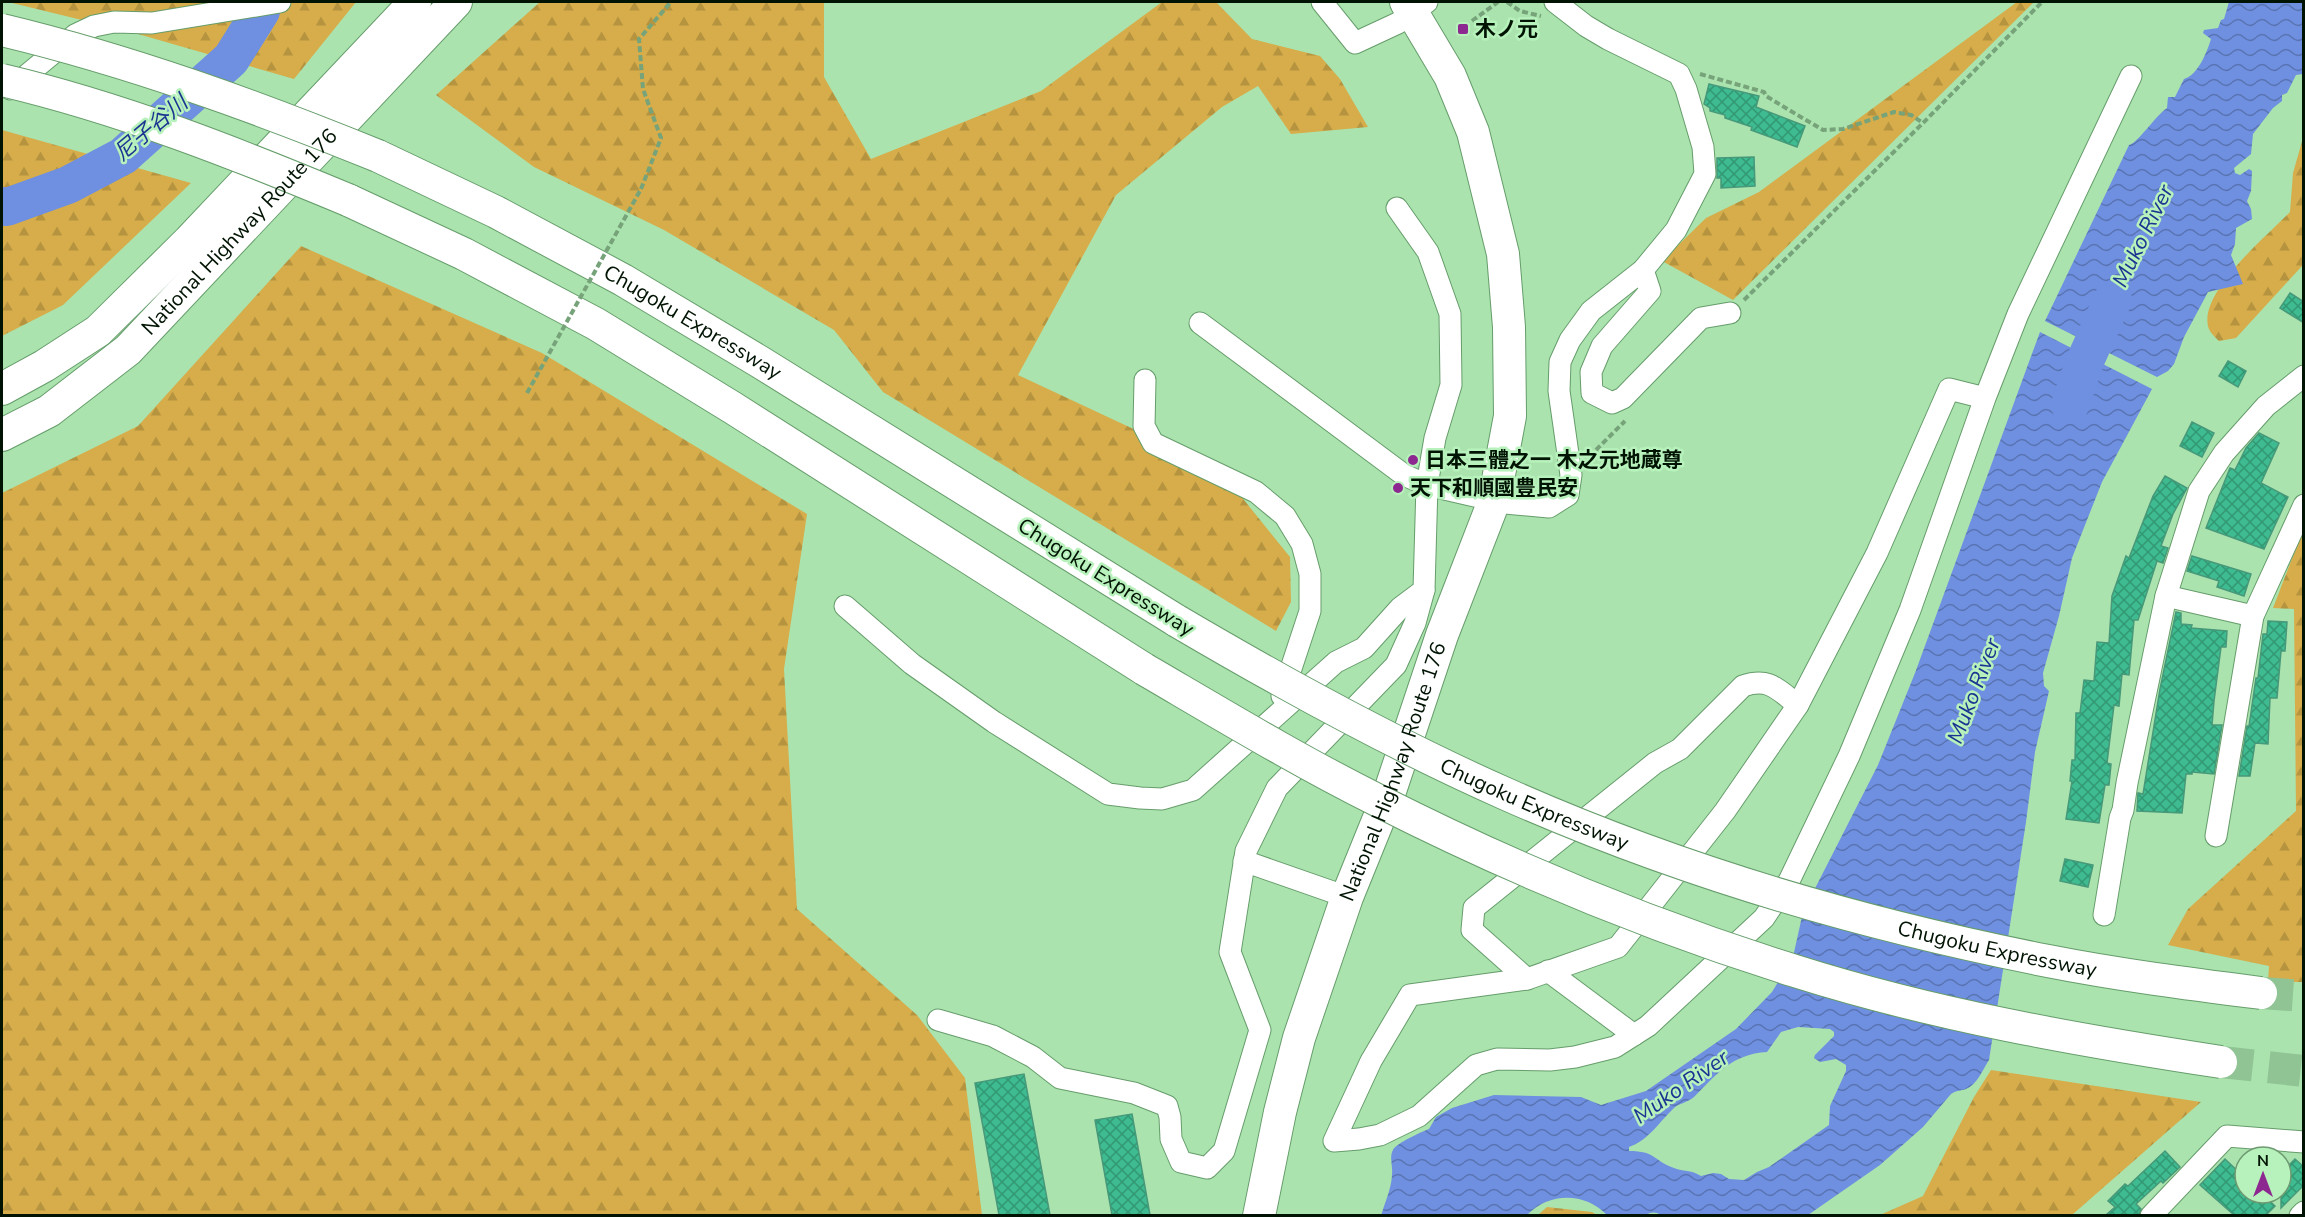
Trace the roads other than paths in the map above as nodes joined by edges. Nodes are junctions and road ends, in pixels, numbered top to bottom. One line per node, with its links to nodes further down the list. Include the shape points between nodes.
1 (280, 2): 10 (street, via 152,23 94,26 75,35)
2 (415, 2): 17 (highway, National Highway Route 176, via 98,331)
3 (456, 2): 19 (highway, National Highway Route 176, via 128,350 49,411)
4 (1322, 2): 6 (street, via 1355,43)
5 (1555, 2): 12 (street, via 1608,39 1679,74 1686,89 1703,147 1704,174 1676,230)
6 (1406, 8): 21 (highway, National Highway Route 176, via 1462,163 1509,327 1510,416)
7 (2, 30): 35 (highway, Chugoku Expressway, bridge, via 154,72 261,109 378,156 496,212 633,286 760,362 1276,679 1506,794 1722,876 1944,938 2049,962)
8 (2131, 76): 18 (street, via 2018,314)
9 (2, 80): 38 (highway, bridge, via 133,117 238,155 464,254 596,324 1144,669 1266,741 1476,848 1688,936 1797,972 1911,1004 2038,1032)
10 (2, 92)
11 (1397, 208): 20 (street, via 1428,252 1450,314 1451,385 1435,438)
12 (1643, 270): 13 (street, via 1650,291 1602,346 1591,372 1593,393 1612,403 1623,398 1701,318); 21 (street, via 1591,311 1560,362 1559,391 1571,475 1568,495 1549,507)
13 (1730, 313)
14 (1200, 322): 20 (street, via 1404,475)
15 (2304, 376): 24 (street, via 2266,406 2224,453 2199,491)
16 (1145, 380): 28 (street, via 1144,426 1153,443 1256,492 1285,516 1302,544 1310,574 1310,611)
17 (2, 389)
18 (1985, 398): 27 (street, via 1949,389 1877,553); 37 (street, via 1910,610 1849,756 1789,881 1764,918)
19 (2, 435)
20 (1427, 485): 21 (street); 23 (street)
21 (1494, 501): 31 (highway, National Highway Route 176, via 1442,635 1390,791)
22 (2304, 505): 26 (street)
23 (1424, 590): 28 (street, via 1400,608 1364,648 1336,662); 30 (street, via 1415,623 1396,664 1277,788)
24 (2166, 596): 26 (street); 32 (street)
25 (845, 606): 28 (street, via 921,671 1108,794 1162,799 1193,790)
26 (2253, 616): 29 (street)
27 (1798, 705): 33 (street, via 1725,811 1618,946); 34 (street, via 1769,683 1743,686 1680,749 1655,763 1474,908 1472,930)
28 (1276, 715)
29 (2216, 836)
30 (1244, 861): 31 (street); 36 (street, via 1230,952 1260,1030 1224,1151 1207,1168 1181,1162 1171,1139 1167,1106 1134,1093 1060,1078 1033,1057 993,1036)
31 (1347, 897): 41 (highway, National Highway Route 176, via 1299,1038)
32 (2104, 915)
33 (1548, 971): 34 (street); 37 (street)
34 (1527, 979): 37 (street, via 1410,995 1371,1061 1334,1141 1380,1135 1419,1116 1476,1065 1497,1059 1575,1057 1615,1047)
35 (2261, 993)
36 (938, 1020)
37 (1634, 1035)
38 (2220, 1062)
39 (2304, 1142): 42 (street, via 2227,1136)
40 (2304, 1212): 43 (street)
41 (1259, 1215)
42 (2151, 1215)
43 (2300, 1215)

